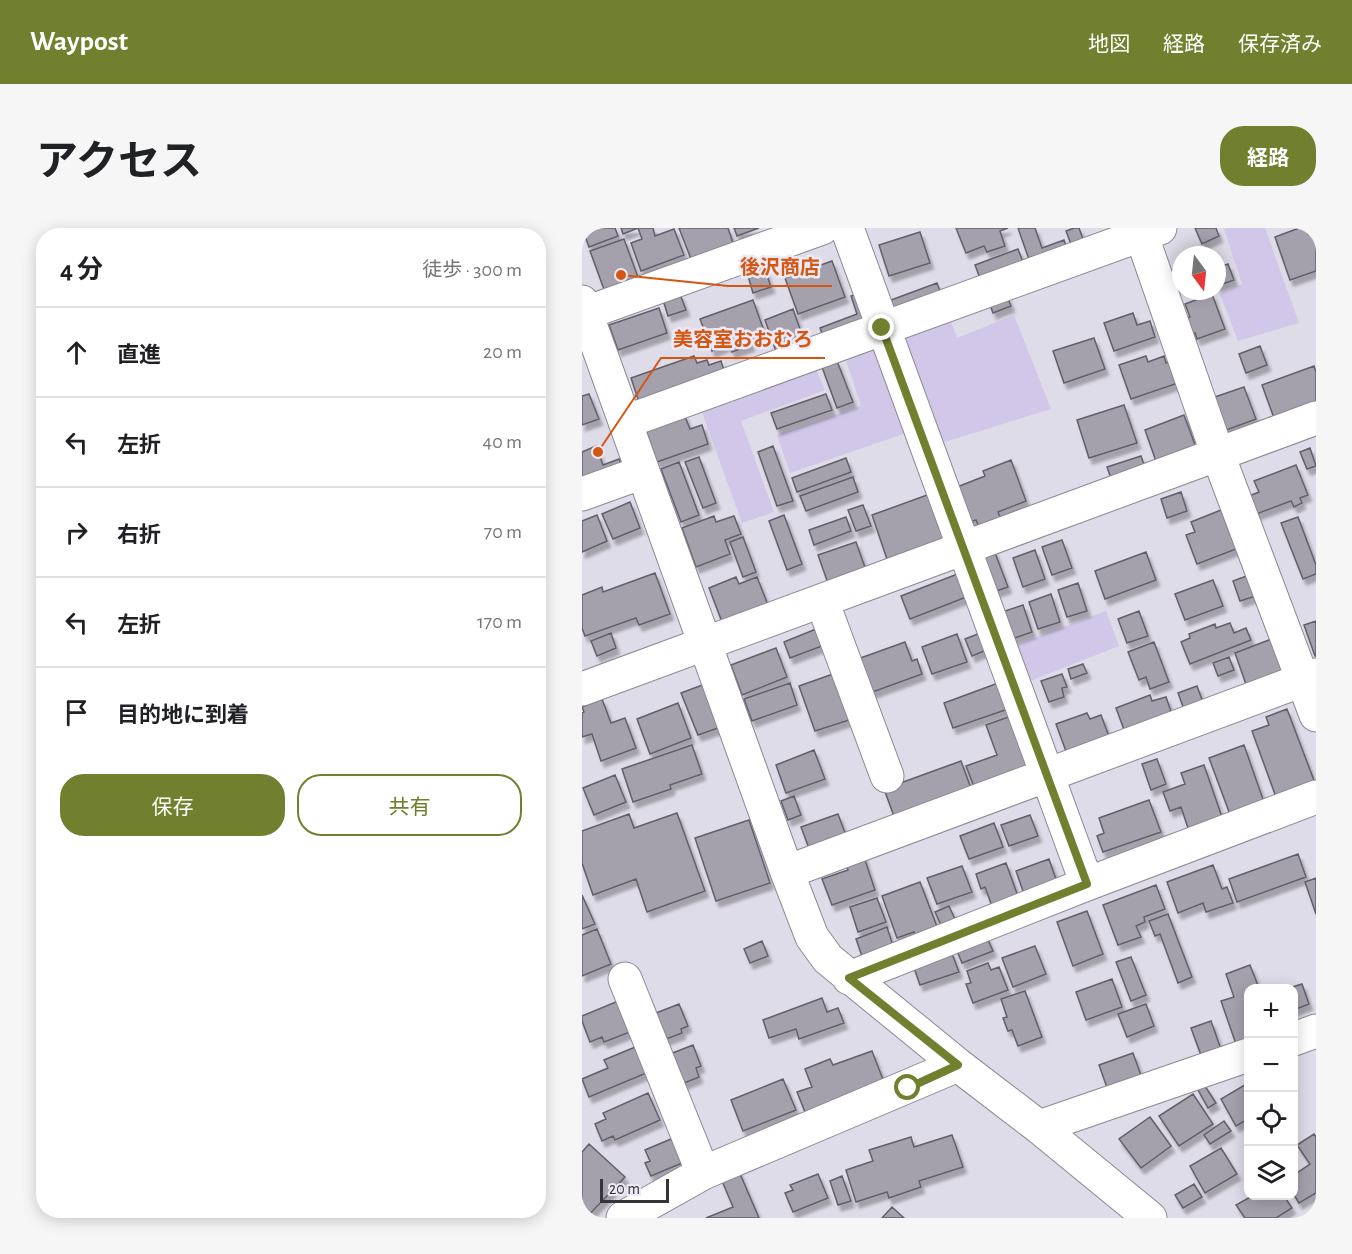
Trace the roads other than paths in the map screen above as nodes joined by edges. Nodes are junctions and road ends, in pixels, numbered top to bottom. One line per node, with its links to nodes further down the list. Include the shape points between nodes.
1 (822, 228): 4 (street)
2 (847, 228): 5 (street)
3 (1147, 230): 5 (street); 8 (street)
4 (584, 307): 7 (street)
5 (882, 328): 7 (street); 11 (street)
6 (1316, 418): 8 (street)
7 (625, 422): 9 (street)
8 (1218, 455): 11 (street); 14 (street)
9 (643, 472): 10 (street); 13 (street)
10 (582, 494)
11 (963, 549): 12 (street); 18 (street)
12 (822, 601): 13 (street); 17 (street)
13 (705, 644): 15 (street); 20 (street)
14 (1310, 677): 16 (street); 18 (street)
15 (582, 689)
16 (1316, 715)
17 (887, 776)
18 (1048, 776): 20 (street); 21 (street)
19 (1316, 797): 21 (street)
20 (787, 872): 22 (street, via 812,937)
21 (1087, 884): 22 (street)
22 (849, 978): 27 (street)
23 (625, 979): 29 (street)
24 (1316, 1031): 25 (street)
25 (1296, 1038)
26 (1244, 1055): 28 (street)
27 (958, 1065): 28 (street); 29 (street)
28 (1039, 1127): 31 (street)
29 (703, 1173): 30 (street)
30 (623, 1218)
31 (1150, 1218)

